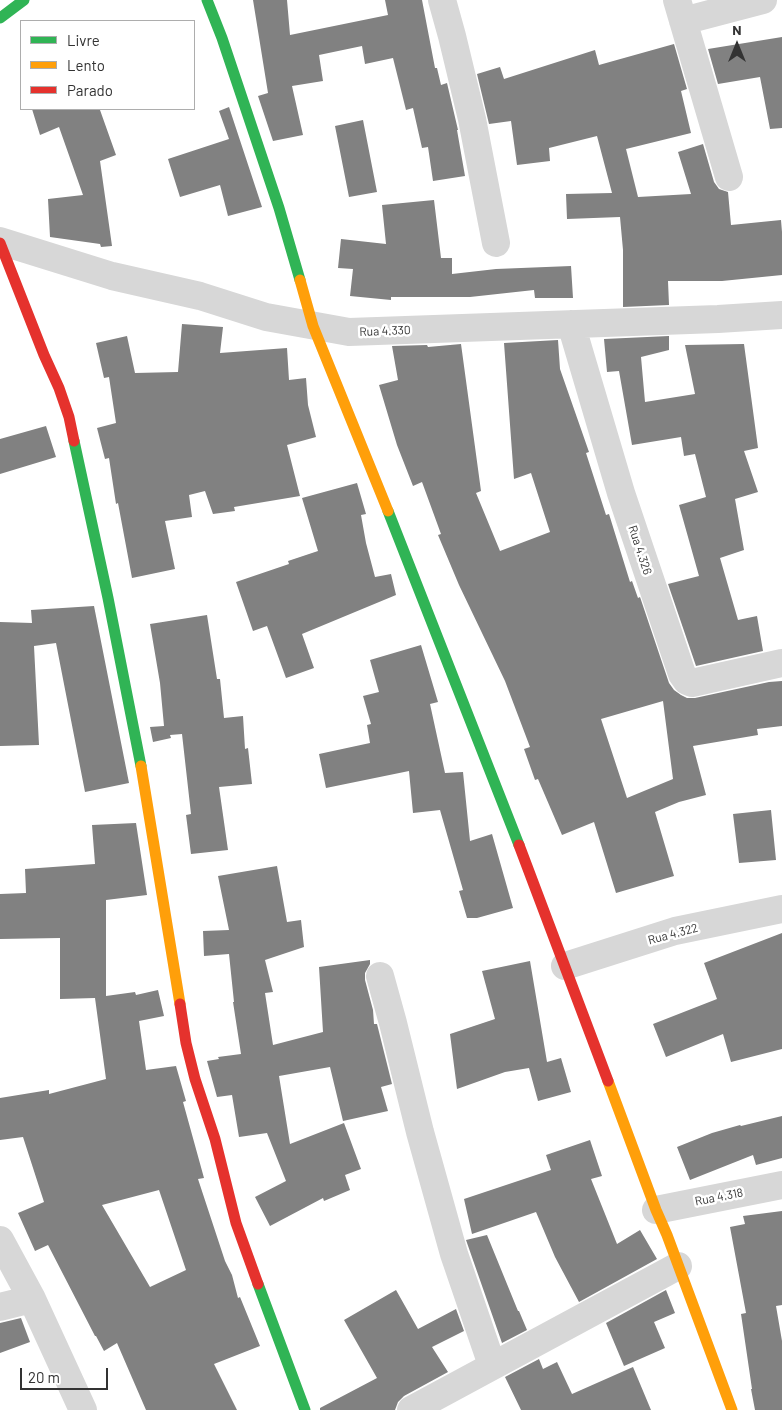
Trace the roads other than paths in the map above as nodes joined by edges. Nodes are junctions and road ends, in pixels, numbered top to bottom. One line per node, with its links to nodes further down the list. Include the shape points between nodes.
1 (24, 0): 6 (street)
2 (207, 0): 12 (street, via 279,208)
3 (442, 0): 9 (street, via 472,119)
4 (763, 0): 5 (street)
5 (680, 10): 7 (street)
6 (0, 18)
7 (729, 176)
8 (0, 242): 12 (street, Rua 4.330, via 112,276 200,296 266,317); 25 (street, via 69,417 142,770 186,1043 195,1079 215,1139 236,1223)
9 (496, 243)
10 (782, 315): 11 (street, Rua 4.330)
11 (571, 324): 12 (street, Rua 4.330, via 349,332); 13 (street, Rua 4.326, via 621,493 682,674 692,683)
12 (313, 326): 15 (street, via 388,508)
13 (782, 664)
14 (782, 909): 15 (street, Rua 4.322, via 675,931)
15 (566, 966): 18 (street)
16 (380, 976): 23 (street, via 454,1254)
17 (782, 1185): 18 (street, Rua 4.318)
18 (656, 1210): 20 (street)
19 (0, 1240): 21 (street)
20 (678, 1266): 23 (street); 27 (street)
21 (32, 1299): 22 (street); 24 (street)
22 (0, 1307)
23 (492, 1365): 26 (street)
24 (83, 1410)
25 (305, 1410)
26 (411, 1410)
27 (732, 1410)

